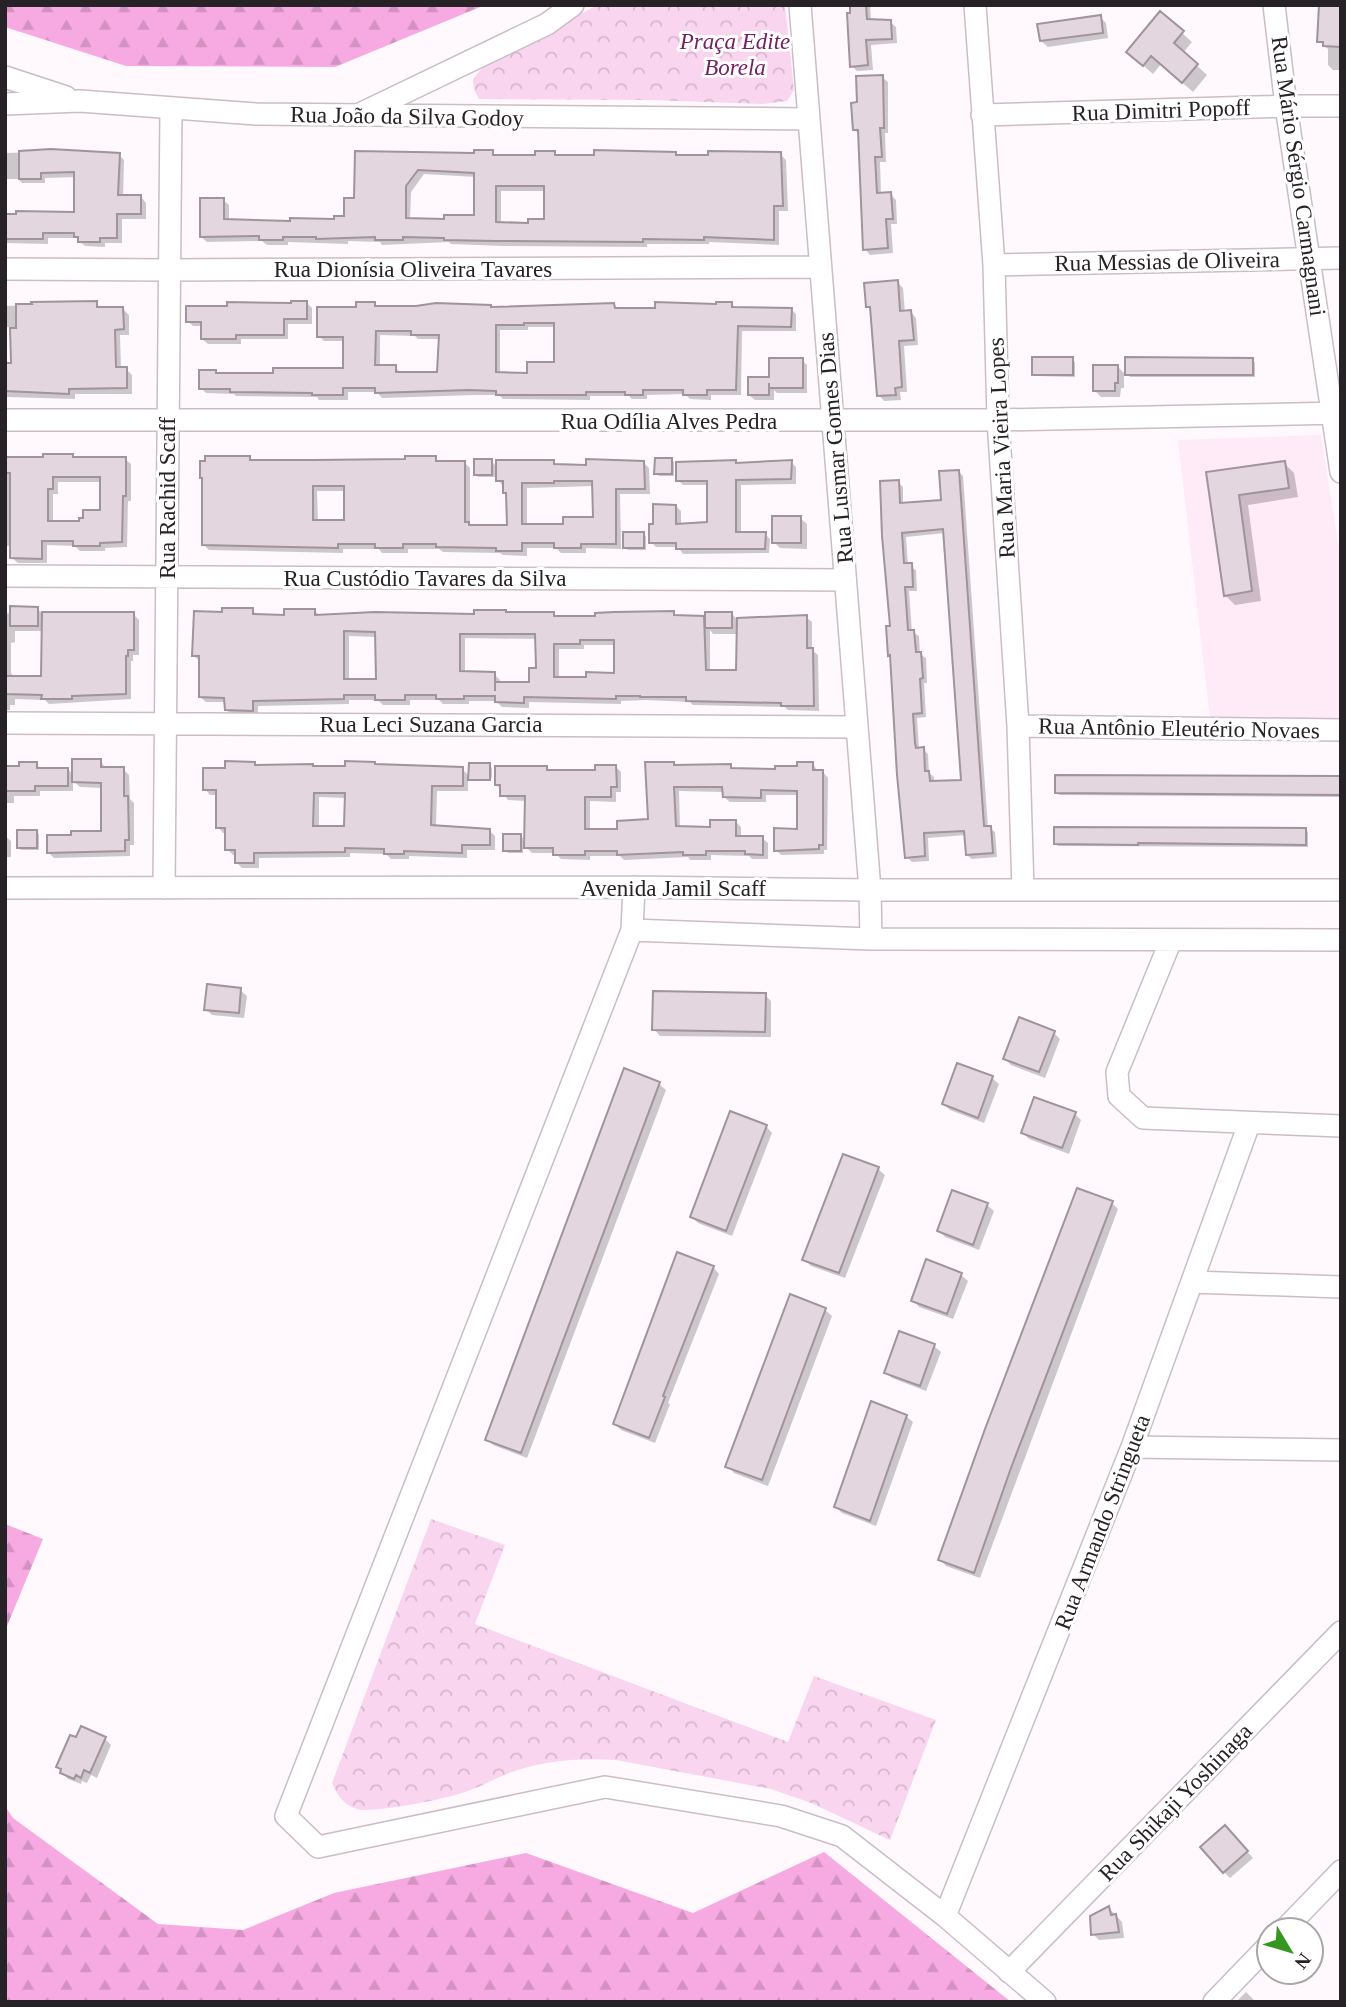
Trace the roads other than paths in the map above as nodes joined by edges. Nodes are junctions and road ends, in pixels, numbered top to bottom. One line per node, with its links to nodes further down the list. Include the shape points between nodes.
1 (573, 5): 11 (street, via 547,24)
2 (800, 5): 13 (street, Rua Lusmar Gomes Dias)
3 (975, 5): 12 (street, Rua Maria Vieira Lopes)
4 (1274, 5): 8 (street, Rua Mário Sérgio Carmagnani)
5 (5, 77): 6 (street)
6 (80, 102): 7 (street, Rua João da Silva Godoy); 10 (street, Rua João da Silva Godoy)
7 (5, 104)
8 (1286, 106): 9 (street, Rua Dimitri Popoff); 12 (street, Rua Dimitri Popoff); 14 (street, Rua Mário Sérgio Carmagnani)
9 (1341, 106)
10 (171, 108): 11 (street, Rua João da Silva Godoy); 19 (street, Rua Rachid Scaff)
11 (357, 115): 13 (street, Rua João da Silva Godoy)
12 (982, 115): 16 (street, Rua Maria Vieira Lopes)
13 (809, 119): 17 (street, Rua Lusmar Gomes Dias)
14 (1311, 258): 15 (street, Rua Messias de Oliveira); 16 (street, Rua Messias de Oliveira); 20 (street, Rua Mário Sérgio Carmagnani)
15 (1341, 258)
16 (994, 265): 22 (street, Rua Maria Vieira Lopes)
17 (820, 267): 19 (street, Rua Dionísia Oliveira Tavares); 24 (street, Rua Lusmar Gomes Dias)
18 (5, 268): 19 (street, Rua Dionísia Oliveira Tavares)
19 (169, 270): 23 (street, Rua Rachid Scaff)
20 (1336, 413): 22 (street, Rua Odília Alves Pedra); 25 (street, Rua Mário Sérgio Carmagnani)
21 (5, 420): 23 (street, Rua Odília Alves Pedra)
22 (998, 420): 24 (street, Rua Odília Alves Pedra); 31 (street, Rua Maria Vieira Lopes)
23 (167, 421): 24 (street, Rua Odília Alves Pedra); 27 (street, Rua Rachid Scaff)
24 (832, 421): 28 (street, Rua Lusmar Gomes Dias)
25 (1341, 472)
26 (5, 576): 27 (street, Rua Custódio Tavares da Silva)
27 (166, 576): 28 (street, Rua Custódio Tavares da Silva); 30 (street, Rua Rachid Scaff)
28 (845, 580): 32 (street, Rua Lusmar Gomes Dias)
29 (5, 723): 30 (street, Rua Leci Suzana Garcia)
30 (165, 723): 32 (street, Rua Leci Suzana Garcia); 36 (street, Rua Rachid Scaff)
31 (1018, 726): 33 (street, Rua Antônio Eleutério Novaes); 39 (street, Rua Maria Vieira Lopes)
32 (857, 727): 37 (street, Rua Lusmar Gomes Dias)
33 (1341, 730)
34 (634, 887): 36 (street, Avenida Jamil Scaff); 37 (street, Avenida Jamil Scaff); 40 (street)
35 (5, 888): 36 (street, Avenida Jamil Scaff)
36 (164, 888)
37 (870, 890): 39 (street, Avenida Jamil Scaff); 41 (street, Rua Lusmar Gomes Dias)
38 (1341, 890): 39 (street, Avenida Jamil Scaff)
39 (1023, 891)
40 (632, 930): 41 (street, Avenida Jamil Scaff); 52 (street, via 286,1816 318,1846 605,1787 781,1816 842,1836)
41 (871, 939): 42 (street, Avenida Jamil Scaff)
42 (1171, 940): 43 (street, Avenida Jamil Scaff); 44 (street, via 1117,1072 1119,1096 1143,1118)
43 (1341, 940)
44 (1249, 1124): 45 (street); 46 (street, Rua Armando Stringueta)
45 (1341, 1126)
46 (1192, 1282): 47 (street); 48 (street, Rua Armando Stringueta)
47 (1341, 1287)
48 (1132, 1447): 49 (street); 52 (street, Rua Armando Stringueta)
49 (1341, 1450)
50 (1341, 1632): 55 (street, Rua Shikaji Yoshinaga)
51 (1341, 1871): 53 (street)
52 (945, 1916): 55 (street)
53 (1298, 1916)
54 (1255, 1960): 57 (street)
55 (1009, 1972): 56 (street)
56 (1045, 2002)
57 (1214, 2002)

